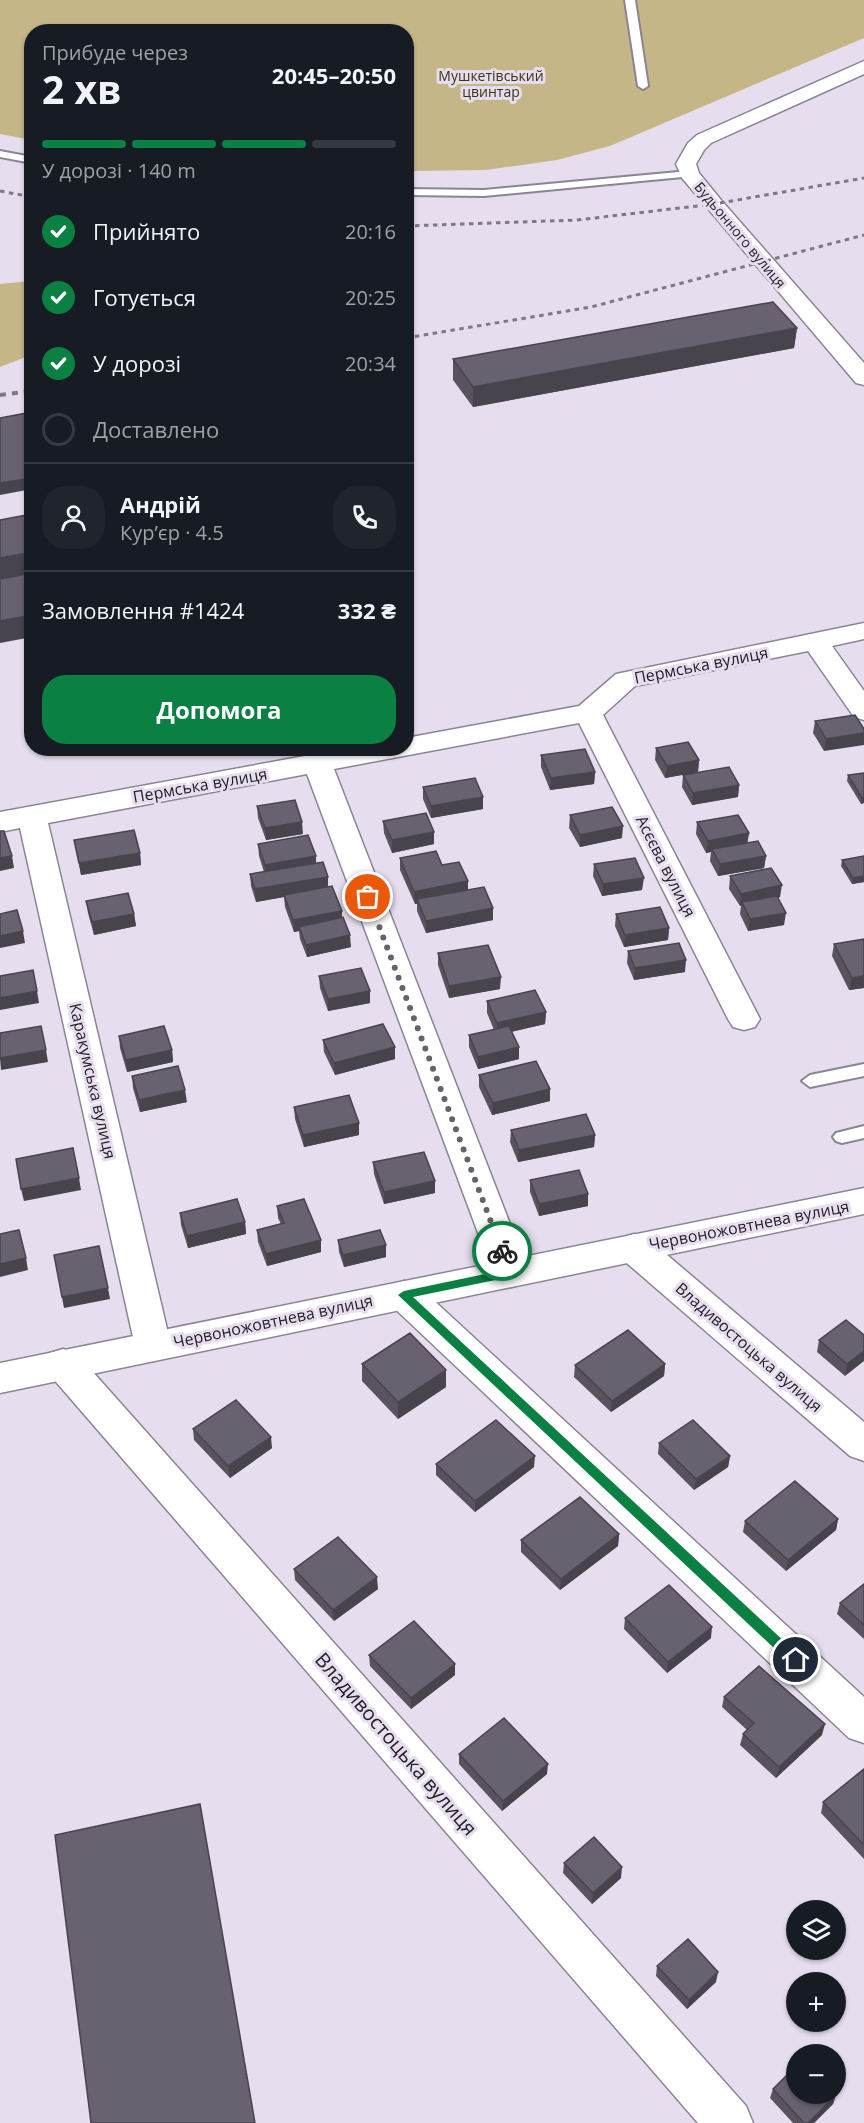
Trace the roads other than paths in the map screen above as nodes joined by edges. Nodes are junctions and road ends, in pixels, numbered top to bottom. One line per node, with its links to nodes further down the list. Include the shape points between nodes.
1 (630, 0): 3 (lane)
2 (864, 67): 6 (street, Будьонного вулиця, via 704,139 689,155)
3 (643, 86)
4 (0, 154): 5 (lane)
5 (24, 158)
6 (689, 174): 7 (lane, via 484,193); 8 (street, Будьонного вулиця)
7 (414, 192)
8 (864, 378)
9 (864, 631): 10 (street, Пермська вулиця)
10 (816, 642): 11 (street); 12 (street, Пермська вулиця, via 626,680)
11 (864, 711)
12 (588, 713): 13 (street); 18 (street, Асєєва вулиця)
13 (414, 746)
14 (359, 756): 15 (street, Пермська вулиця)
15 (318, 764): 16 (street, Пермська вулиця); 25 (street)
16 (32, 816): 17 (street, Пермська вулиця); 27 (street, Каракумська вулиця)
17 (0, 822)
18 (744, 1019)
19 (864, 1070): 20 (lane)
20 (810, 1081)
21 (864, 1132): 22 (lane)
22 (842, 1137)
23 (864, 1201): 24 (street, Червоножовтнева вулиця)
24 (634, 1248): 25 (street, Червоножовтнева вулиця); 30 (street, Владивостоцька вулиця)
25 (511, 1273): 26 (street, Червоножовтнева вулиця)
26 (404, 1295): 27 (street, Червоножовтнева вулиця); 31 (street)
27 (153, 1346): 28 (street, Червоножовтнева вулиця)
28 (63, 1364): 29 (street, Червоножовтнева вулиця); 32 (street, Владивостоцька вулиця)
29 (0, 1378)
30 (864, 1445)
31 (864, 1724)
32 (729, 2123)

